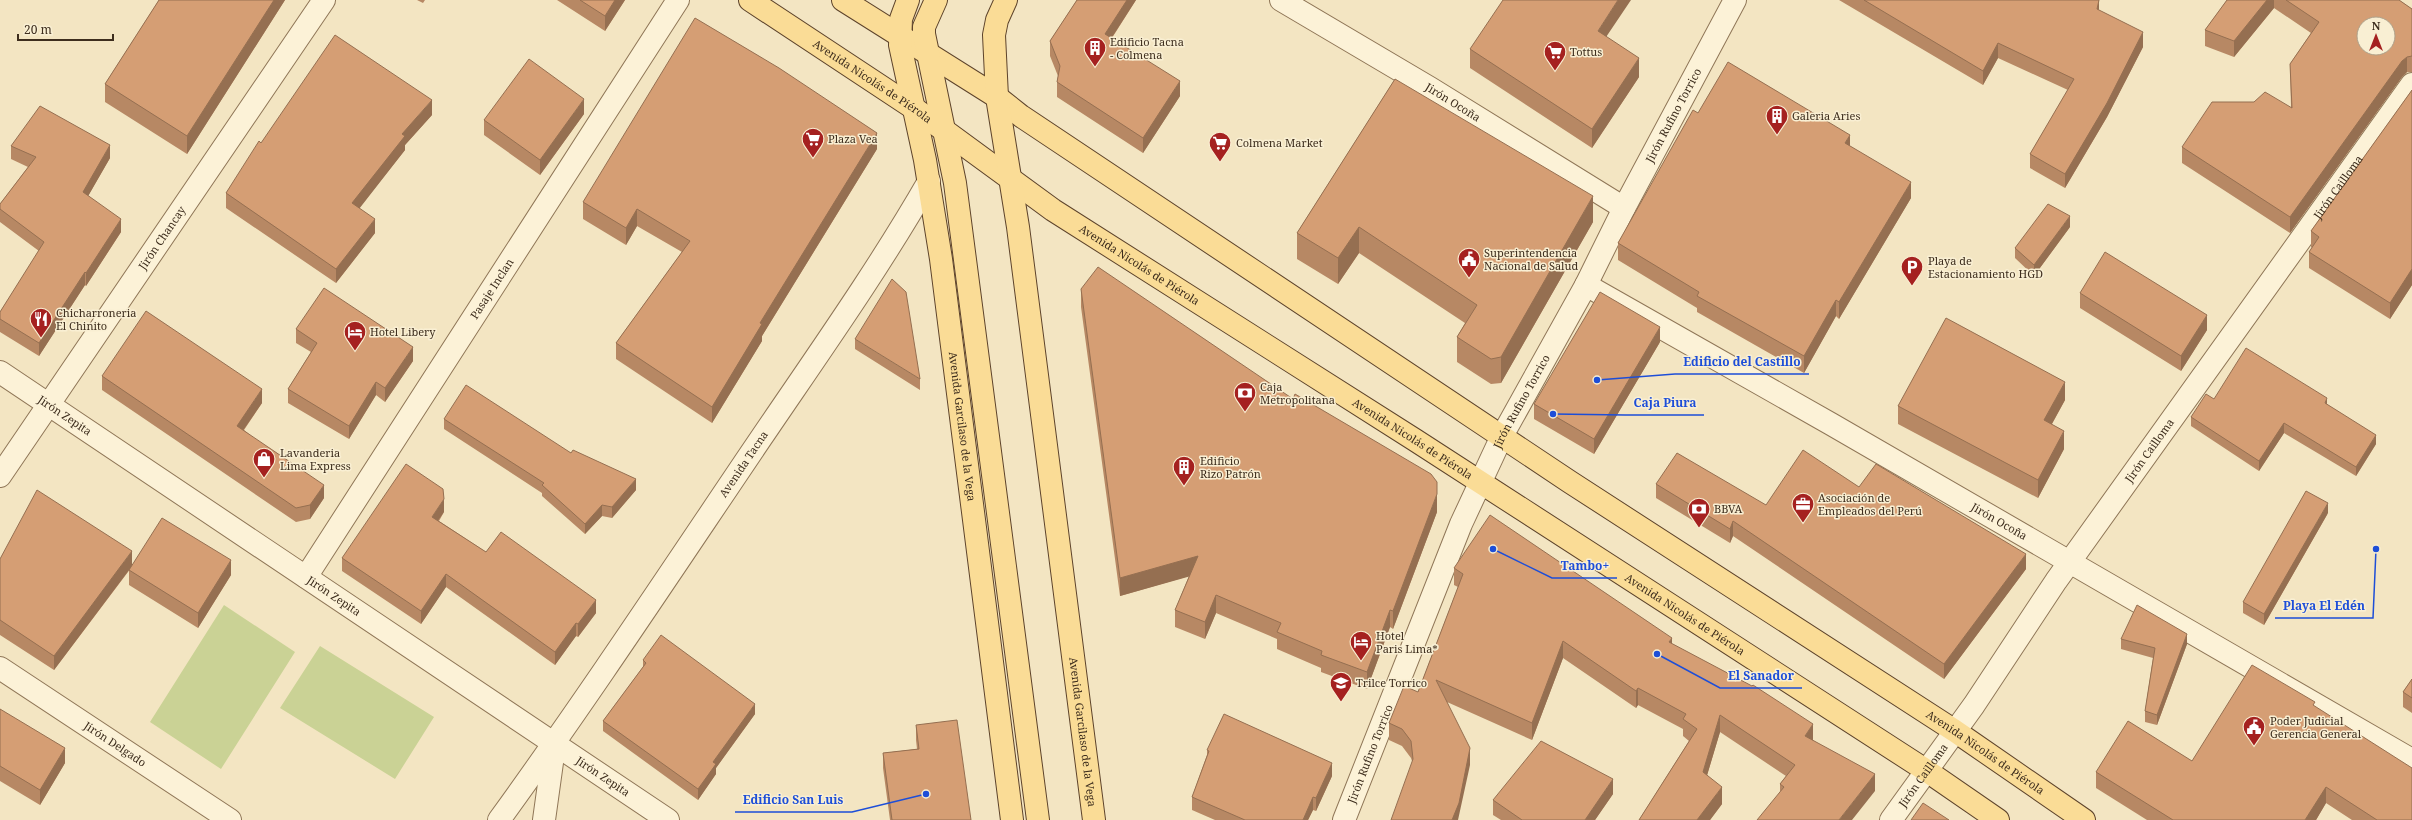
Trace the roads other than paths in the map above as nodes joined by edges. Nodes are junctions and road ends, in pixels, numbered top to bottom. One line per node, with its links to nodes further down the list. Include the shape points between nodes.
1 (324, 0): 21 (street, Jirón Chancay)
2 (678, 0): 26 (street, Pasaje Inclan)
3 (750, 0): 14 (main road, Avenida Nicolás de Piérola)
4 (843, 0): 10 (main road, Avenida Nicolás de Piérola)
5 (908, 0): 10 (main road, via 902,12)
6 (936, 0): 11 (main road, via 924,27)
7 (1006, 0): 13 (main road, via 996,20 994,35)
8 (1281, 0): 18 (street, Jirón Ocoña, via 1430,88)
9 (1735, 0): 18 (street, Jirón Rufino Torrico)
10 (899, 35): 11 (main road, Avenida Nicolás de Piérola); 14 (main road, Avenida Garcilaso de la Vega)
11 (927, 52): 13 (main road, Avenida Nicolás de Piérola); 15 (main road)
12 (2412, 84): 25 (street, Jirón Cailloma)
13 (997, 97): 16 (main road, Avenida Garcilaso de la Vega); 22 (main road, Avenida Nicolás de Piérola, via 1021,116)
14 (915, 109): 15 (main road, Avenida Nicolás de Piérola); 17 (main road, Avenida Garcilaso de la Vega)
15 (944, 129): 16 (main road, Avenida Nicolás de Piérola); 37 (main road, via 956,190)
16 (1010, 178): 24 (main road, Avenida Nicolás de Piérola, via 1053,210); 38 (main road, Avenida Garcilaso de la Vega)
17 (929, 181): 29 (street, Avenida Tacna, via 905,222); 36 (main road, Avenida Garcilaso de la Vega)
18 (1624, 208): 19 (street, Jirón Rufino Torrico)
19 (1586, 285): 22 (street, Jirón Rufino Torrico); 25 (street, Jirón Ocoña)
20 (0, 372): 21 (street, Jirón Zepita)
21 (49, 404): 23 (street, Jirón Chancay); 26 (street, Jirón Zepita)
22 (1502, 436): 24 (street, Jirón Rufino Torrico); 28 (main road, Avenida Nicolás de Piérola)
23 (0, 476)
24 (1480, 482): 31 (main road, Avenida Nicolás de Piérola); 39 (street, Jirón Rufino Torrico)
25 (2071, 562): 28 (street, Jirón Cailloma); 30 (street, Jirón Ocoña)
26 (306, 577): 29 (street, Jirón Zepita)
27 (0, 668): 32 (street, Jirón Delgado)
28 (1955, 731): 31 (street, Jirón Cailloma); 42 (main road, Avenida Nicolás de Piérola)
29 (554, 744): 33 (street, Avenida Tacna); 34 (street); 35 (street, Jirón Zepita)
30 (2412, 760)
31 (1927, 771): 40 (street, Jirón Cailloma); 41 (main road, Avenida Nicolás de Piérola)
32 (230, 820)
33 (499, 820)
34 (544, 820)
35 (668, 820)
36 (1012, 820)
37 (1038, 820)
38 (1094, 820)
39 (1344, 820)
40 (1891, 820)
41 (1998, 820)
42 (2084, 820)

